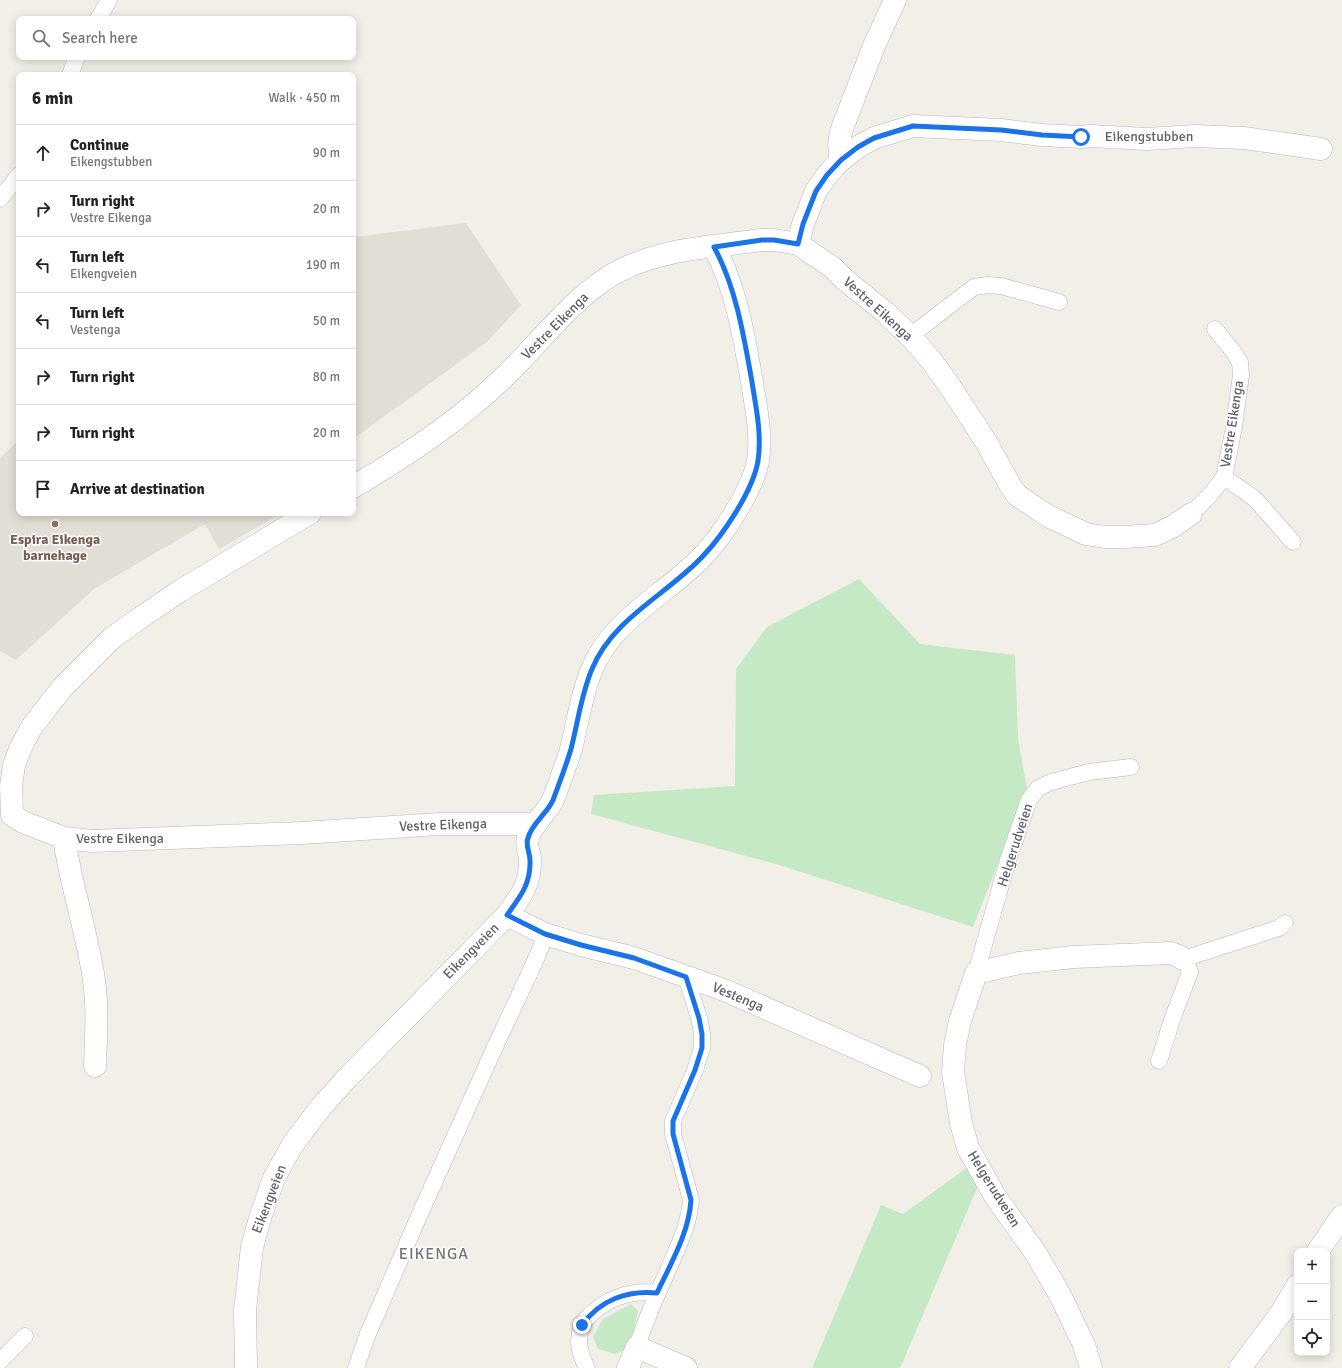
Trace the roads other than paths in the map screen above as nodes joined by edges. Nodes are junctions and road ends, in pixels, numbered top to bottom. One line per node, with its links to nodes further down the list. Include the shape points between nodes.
1 (109, 0): 3 (lane)
2 (895, 0): 7 (street, via 843,126 839,139)
3 (100, 16)
4 (77, 60): 5 (lane)
5 (71, 72)
6 (1321, 149): 7 (street, Eikengstubben, via 1244,138 1081,137 913,126 874,138)
7 (841, 160): 10 (street, Eikengstubben, via 816,191)
8 (16, 178): 9 (lane)
9 (0, 200)
10 (798, 244): 11 (street, Vestre Eikenga, via 762,240); 14 (street, Vestre Eikenga, via 832,267)
11 (714, 247): 16 (street, Vestre Eikenga, via 669,252 641,261 603,280 569,310 504,377 454,421); 22 (street, Eikengveien, via 724,265 745,340 759,422 758,461 752,481 733,517 703,556 634,615 602,650 583,692 570,750 552,802)
12 (1059, 302): 14 (lane, via 1001,286 974,288)
13 (1216, 328): 15 (lane, Vestre Eikenga, via 1240,362 1241,374)
14 (910, 336): 17 (street, Vestre Eikenga, via 952,388 1010,485 1018,495 1048,516 1086,534 1124,537 1155,535)
15 (1224, 477): 17 (lane, Vestre Eikenga); 19 (lane, via 1255,499)
16 (356, 485)
17 (1191, 514)
18 (305, 516): 21 (street, Vestre Eikenga, via 180,591 112,638 62,688 31,728 14,765)
19 (1293, 542)
20 (1131, 767): 28 (lane, Helgerudveien, via 1089,772 1038,788 1029,800 1008,860)
21 (6, 813): 23 (street, Vestre Eikenga)
22 (536, 824): 23 (street, Vestre Eikenga, via 439,824 302,833 92,841); 24 (street, Eikengveien, via 528,838 530,860 525,890)
23 (64, 838): 31 (street, via 95,982)
24 (507, 915): 26 (street, Vestenga); 40 (street, Eikengveien, via 348,1077 293,1144 274,1178 252,1247 245,1310)
25 (1285, 923): 27 (lane, via 1279,928)
26 (545, 934): 29 (street, Vestenga, via 634,958); 41 (lane, via 419,1216 367,1336)
27 (1183, 960): 28 (street, via 1171,953 1073,957 1019,963); 30 (lane, via 1190,972)
28 (976, 973): 45 (street, Helgerudveien, via 960,1021 953,1072 961,1123 968,1148 994,1196 1035,1252 1060,1295 1084,1345)
29 (686, 977): 32 (street, Vestenga, via 724,990); 36 (lane, via 699,1018 702,1048 673,1121 673,1134 691,1200 686,1228)
30 (1159, 1061)
31 (95, 1066)
32 (920, 1076)
33 (1342, 1216): 34 (street)
34 (1320, 1248)
35 (1294, 1291): 46 (street)
36 (657, 1293): 38 (lane); 42 (lane, via 643,1292 606,1302 587,1318 582,1325 579,1342 580,1354)
37 (25, 1336): 39 (lane)
38 (637, 1347): 43 (street); 44 (street)
39 (0, 1362)
40 (246, 1368)
41 (356, 1368)
42 (587, 1368)
43 (628, 1368)
44 (686, 1368)
45 (1091, 1368)
46 (1240, 1368)

